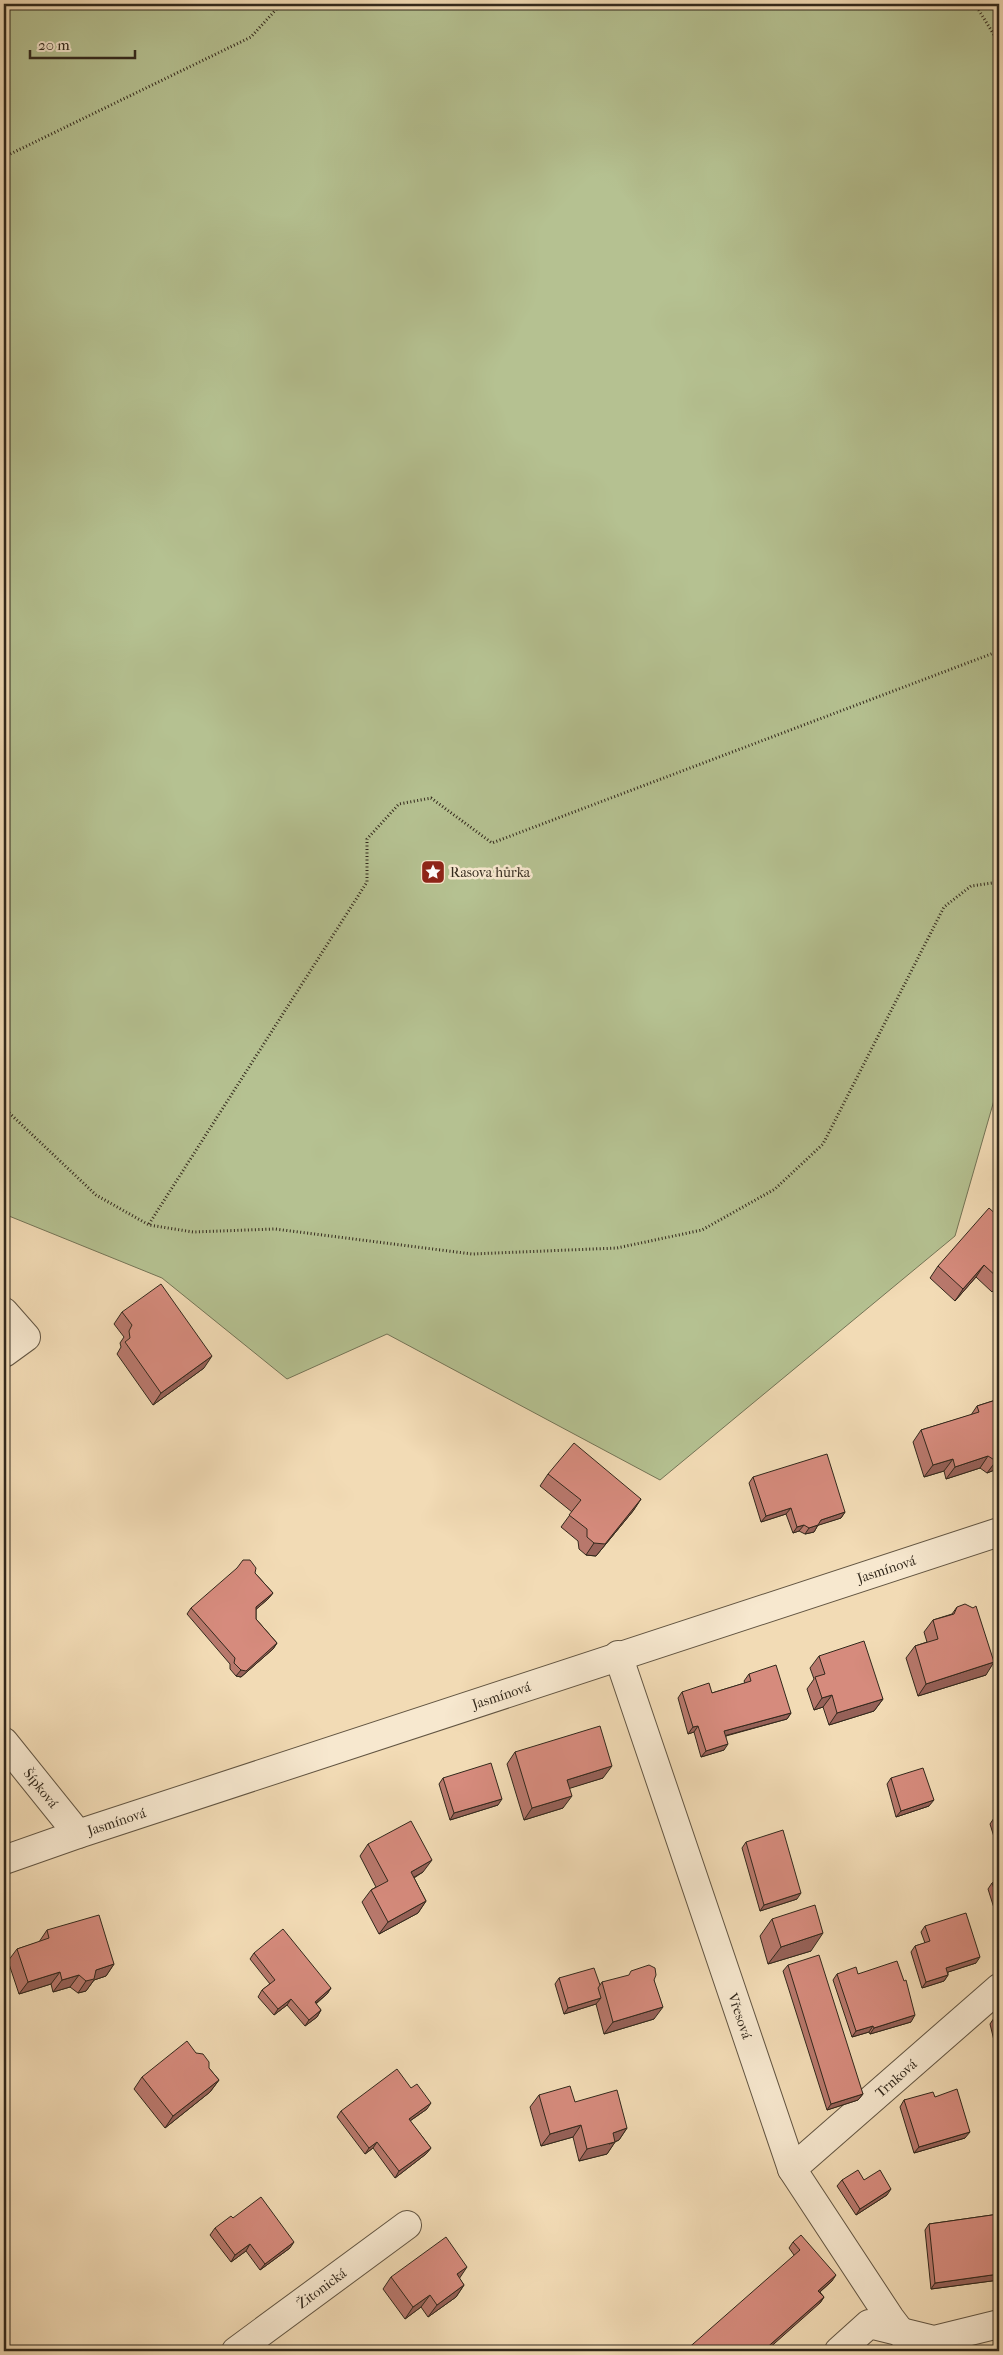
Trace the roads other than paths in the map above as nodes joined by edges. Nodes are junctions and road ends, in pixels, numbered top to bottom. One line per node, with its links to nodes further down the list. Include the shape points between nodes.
1 (4, 1312): 2 (street, via 26,1337)
2 (4, 1353)
3 (999, 1532): 4 (street, Jasmínová)
4 (618, 1655): 6 (street, Jasmínová); 9 (street, Vřesová)
5 (4, 1742): 6 (street, Šípková)
6 (78, 1834): 7 (street, Jasmínová)
7 (4, 1860)
8 (999, 1988): 9 (street, Trnková)
9 (792, 2169): 12 (street, Vřesová)
10 (407, 2225): 13 (street, Žitonická)
11 (999, 2324): 12 (street, via 934,2340)
12 (909, 2342): 14 (street, via 869,2324)
13 (236, 2351)
14 (839, 2351)

